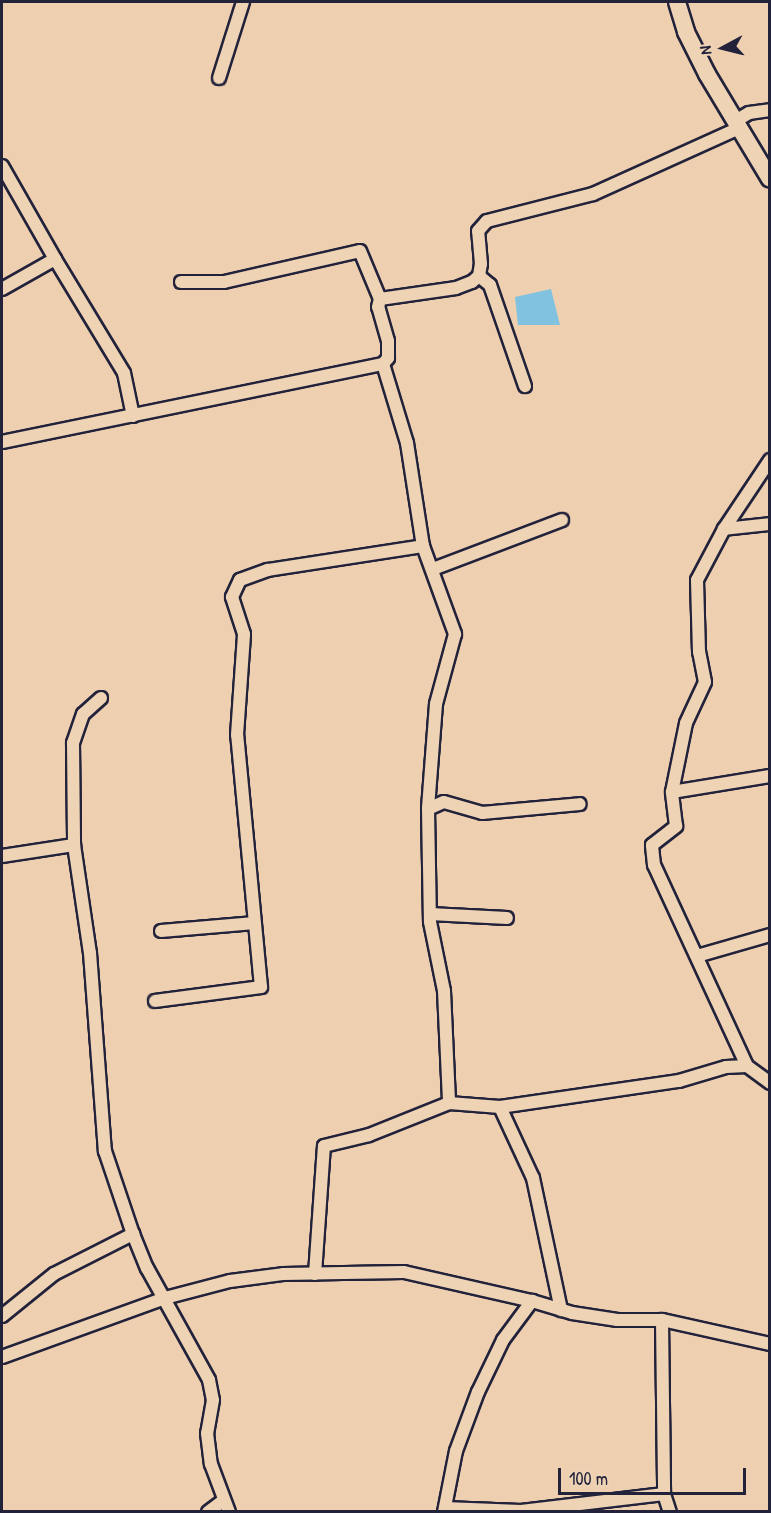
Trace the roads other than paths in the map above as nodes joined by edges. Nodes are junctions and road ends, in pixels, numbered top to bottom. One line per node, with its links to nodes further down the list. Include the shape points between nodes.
1 (243, 2): 3 (street)
2 (677, 2): 5 (main road, via 686,32)
3 (219, 78)
4 (770, 110): 5 (street, via 749,113)
5 (736, 126): 7 (main road); 9 (street, via 593,194 487,221 478,231)
6 (2, 166): 8 (street)
7 (770, 179)
8 (55, 259): 11 (street); 15 (street, via 124,373)
9 (479, 276): 12 (street, via 456,288); 14 (street, via 490,285)
10 (181, 282): 12 (street, via 224,282 360,251)
11 (2, 289)
12 (380, 299): 13 (street, via 378,307 388,341 388,358)
13 (383, 363): 15 (street); 21 (street, via 407,444)
14 (525, 386)
15 (134, 416): 16 (street)
16 (2, 442)
17 (770, 460): 20 (street)
18 (562, 520): 22 (street)
19 (770, 524): 20 (street)
20 (724, 529): 25 (street, via 697,580 699,652 705,682 686,723)
21 (423, 546): 22 (street); 32 (street, via 268,570 240,580 232,597 244,634 237,735)
22 (433, 568): 27 (street, via 455,634 436,704)
23 (101, 698): 28 (street, via 83,714 73,743)
24 (770, 776): 25 (street)
25 (672, 792): 35 (street, via 676,826 652,844 654,865)
26 (580, 804): 27 (street, via 482,813 444,802)
27 (428, 809): 30 (street)
28 (74, 845): 29 (street); 41 (street, via 91,964 105,1151)
29 (2, 856)
30 (430, 914): 31 (street); 39 (street, via 444,991)
31 (507, 918)
32 (255, 923): 33 (street); 36 (street, via 261,987)
33 (161, 932)
34 (770, 935): 35 (street)
35 (697, 956): 37 (street)
36 (155, 1001)
37 (747, 1066): 38 (street); 40 (street, via 726,1067 679,1081)
38 (770, 1083)
39 (449, 1103): 40 (street); 42 (street, via 369,1135 324,1146)
40 (500, 1107): 45 (street, via 533,1178)
41 (133, 1234): 43 (street); 46 (street, via 54,1274)
42 (315, 1274): 43 (street, via 230,1281); 44 (street, via 404,1272)
43 (165, 1298): 49 (street); 51 (street, via 209,1380 213,1400 207,1433 211,1464)
44 (532, 1301): 45 (street); 52 (street, via 503,1340 478,1392 451,1471)
45 (561, 1310): 47 (street, via 617,1320)
46 (2, 1316)
47 (662, 1320): 48 (street); 50 (street)
48 (770, 1344)
49 (2, 1357)
50 (664, 1494): 52 (street, via 521,1511); 54 (street)
51 (226, 1506): 53 (street)
52 (444, 1510)
53 (208, 1512)
54 (670, 1512)

